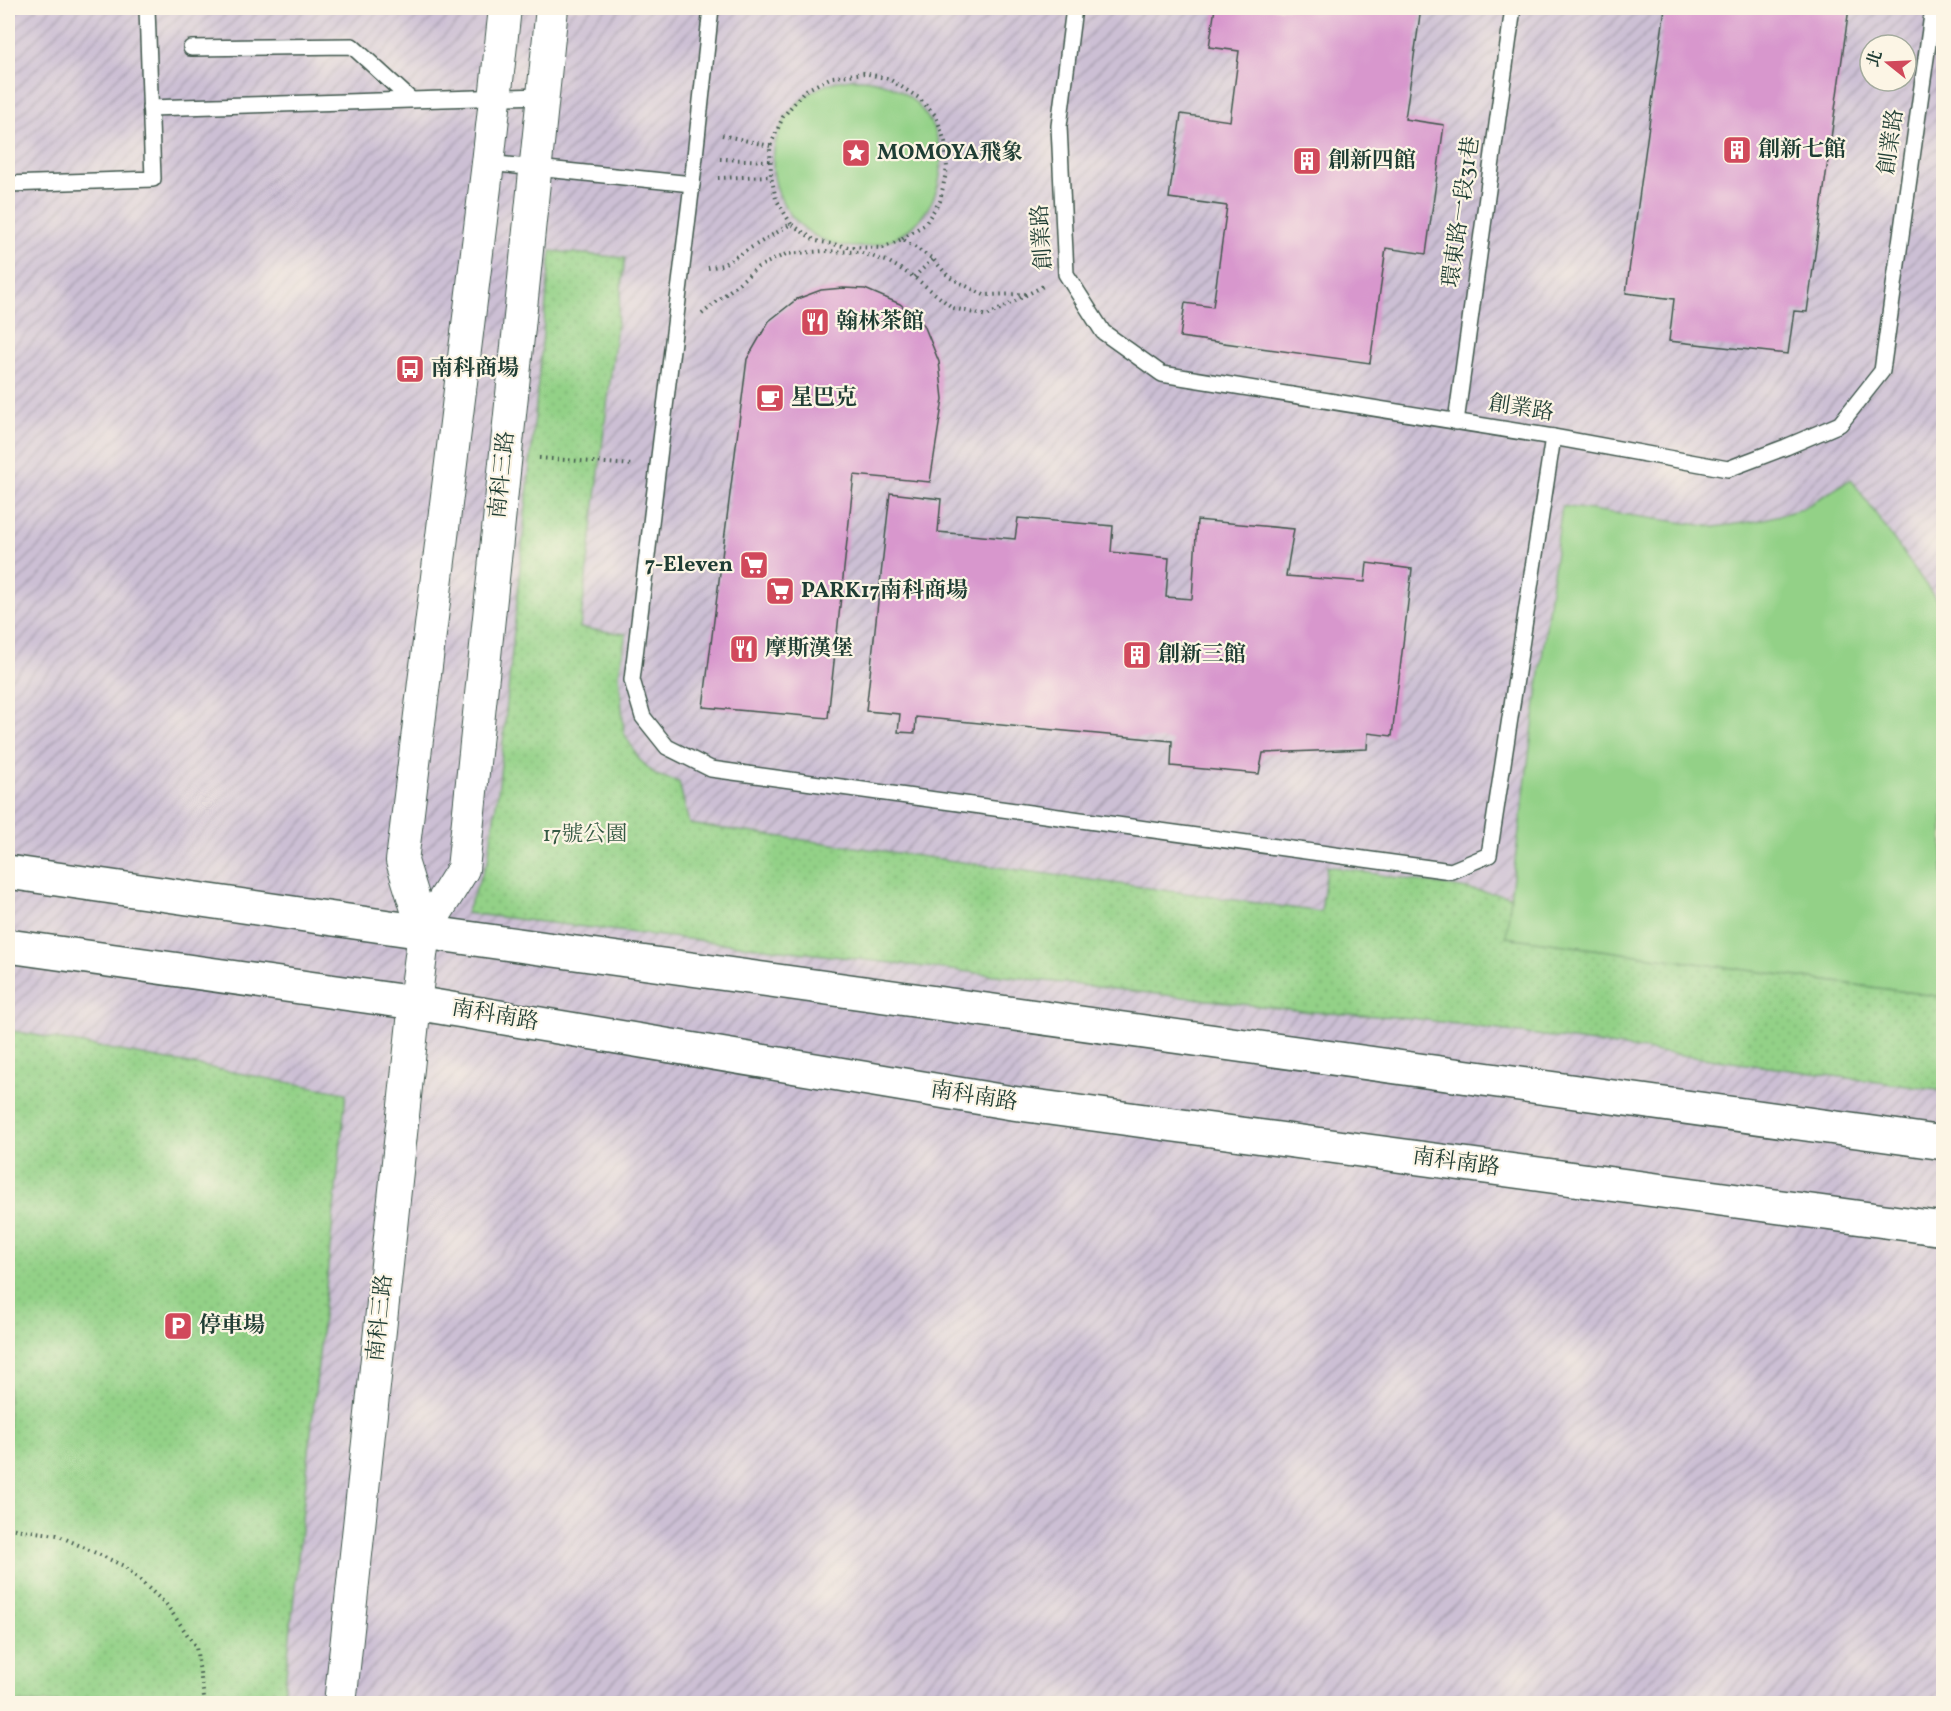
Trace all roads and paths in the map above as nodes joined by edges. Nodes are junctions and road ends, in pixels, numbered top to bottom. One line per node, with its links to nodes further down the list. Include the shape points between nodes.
1 (147, 8): 12 (lane)
2 (505, 8): 10 (street, 南科三路)
3 (552, 8): 9 (street, 南科三路)
4 (711, 8): 13 (lane)
5 (1074, 8): 25 (lane, 創業路, via 1059,126)
6 (1513, 8): 30 (lane, 環東路一段31巷)
7 (1933, 8): 31 (lane, 創業路, via 1882,371 1840,424 1728,469)
8 (191, 48): 11 (lane, via 352,46)
9 (542, 96): 10 (lane); 18 (street, 南科三路)
10 (495, 97): 11 (lane); 17 (street, 南科三路)
11 (410, 99): 12 (lane)
12 (150, 108): 21 (lane, via 153,179)
13 (698, 129): 14 (path); 15 (lane)
14 (770, 146): 16 (path); 23 (path, via 783,117 804,91 832,77 864,73 889,79 919,98 936,116 945,142 947,168 940,201 925,224)
15 (695, 158): 16 (path); 20 (lane)
16 (770, 161): 19 (path)
17 (488, 163): 18 (lane); 35 (street, 南科三路, via 402,861)
18 (534, 170): 20 (lane); 32 (street, 南科三路)
19 (771, 176): 20 (path); 22 (path, via 776,199)
20 (693, 181): 26 (lane)
21 (8, 184)
22 (790, 224): 23 (path, via 816,241 849,247 883,248); 26 (path, via 722,265)
23 (902, 239): 24 (path)
24 (933, 259): 27 (path); 28 (path, via 949,277 984,295)
25 (1066, 274): 28 (path); 30 (lane, 創業路, via 1102,332 1162,374)
26 (681, 275): 29 (lane)
27 (914, 277): 28 (path, via 952,308 987,316); 29 (path, via 889,262 860,252 786,254 758,267)
28 (1029, 294)
29 (674, 337): 33 (lane)
30 (1456, 422): 31 (lane, 創業路)
31 (1553, 437): 33 (lane, via 1489,855 1451,871 711,769 667,747 643,717 632,680)
32 (505, 455): 33 (path); 35 (street, 南科三路, via 463,869)
33 (658, 467)
34 (8, 872): 35 (street)
35 (424, 932): 37 (street, 南科三路); 38 (street)
36 (8, 946): 37 (street, 南科南路)
37 (415, 1003): 39 (street, 南科南路, via 1012,1103); 42 (street, 南科三路)
38 (1944, 1143)
39 (1944, 1229)
40 (8, 1527): 41 (path, via 57,1535 124,1566 166,1604 196,1647)
41 (205, 1704)
42 (340, 1704)

